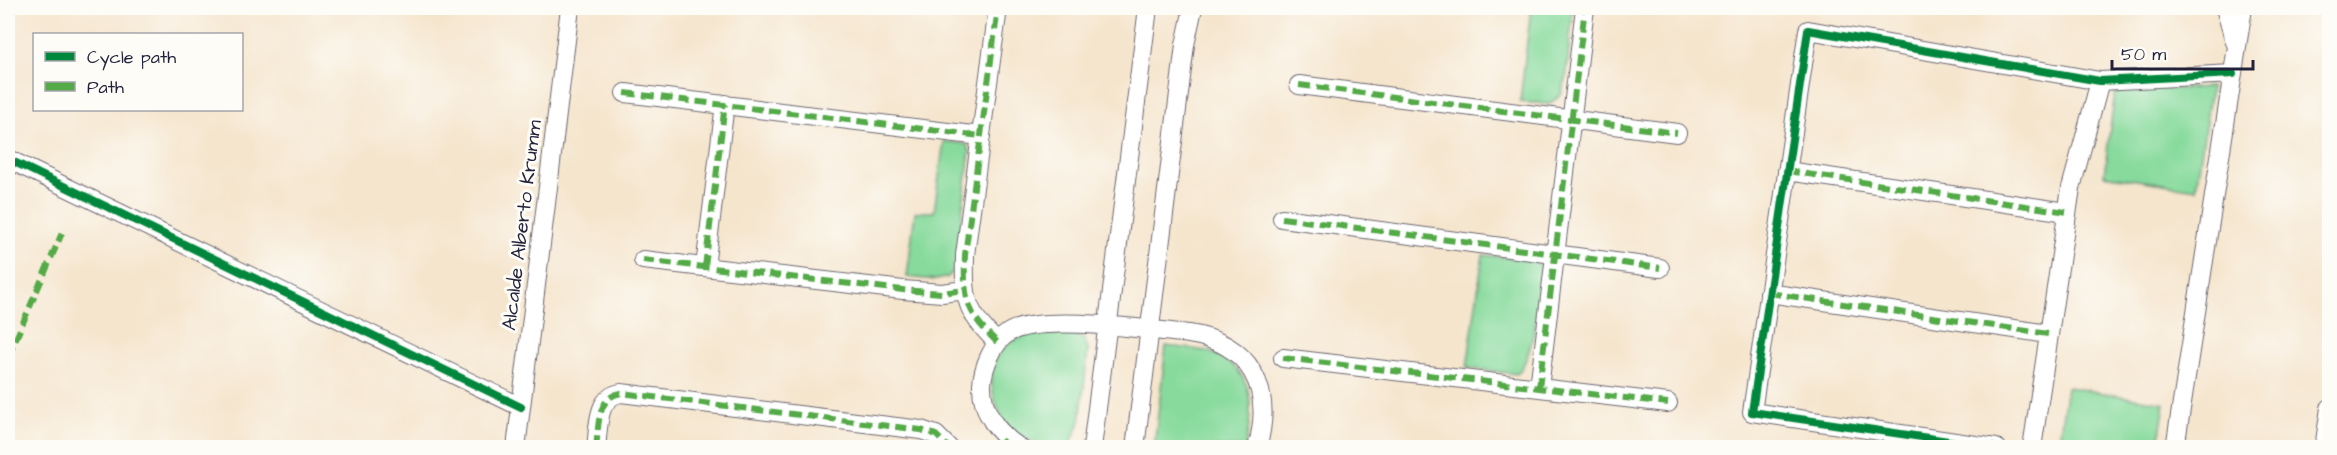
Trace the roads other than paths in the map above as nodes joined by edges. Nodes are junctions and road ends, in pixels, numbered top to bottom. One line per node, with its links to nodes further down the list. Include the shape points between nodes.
1 (570, 8): 34 (street, Alcalde Alberto Krumm)
2 (998, 8): 16 (street)
3 (1148, 8): 27 (street)
4 (1193, 8): 28 (street)
5 (1585, 8): 14 (street)
6 (2225, 8): 8 (street)
7 (2243, 8): 8 (street)
8 (2237, 47): 9 (street)
9 (2232, 74): 10 (street); 45 (street)
10 (2100, 81): 18 (street, via 1808,30); 19 (street)
11 (1299, 85): 14 (street)
12 (625, 93): 13 (street)
13 (725, 104): 16 (street); 23 (street)
14 (1571, 119): 15 (street); 21 (street)
15 (1677, 133)
16 (981, 136): 25 (street, via 965,255)
17 (8, 159): 34 (street)
18 (1787, 171): 19 (street); 26 (street)
19 (2067, 212): 29 (street)
20 (1282, 218): 21 (street)
21 (1555, 254): 24 (street); 32 (street)
22 (643, 260): 23 (street)
23 (705, 267): 25 (street, via 942,293)
24 (1660, 268)
25 (965, 290): 30 (street, via 977,322)
26 (1769, 293): 29 (street); 43 (street, via 1752,412)
27 (1106, 326): 28 (street); 30 (street, via 1030,325 1008,333); 40 (street)
28 (1149, 330): 41 (street); 42 (street, via 1202,336 1227,346 1250,365 1262,404)
29 (2048, 334): 44 (street)
30 (998, 342): 36 (street, via 984,373 983,391 988,416)
31 (1283, 358): 32 (street)
32 (1539, 388): 33 (street)
33 (1668, 404)
34 (521, 407): 37 (street, Alcalde Alberto Krumm)
35 (2330, 408): 46 (street)
36 (1008, 444)
37 (516, 447)
38 (596, 447): 39 (street, via 602,407 621,393 921,429 936,435)
39 (949, 447)
40 (1092, 447)
41 (1134, 447)
42 (1257, 447)
43 (1996, 447)
44 (2032, 447)
45 (2175, 447)
46 (2324, 447)

